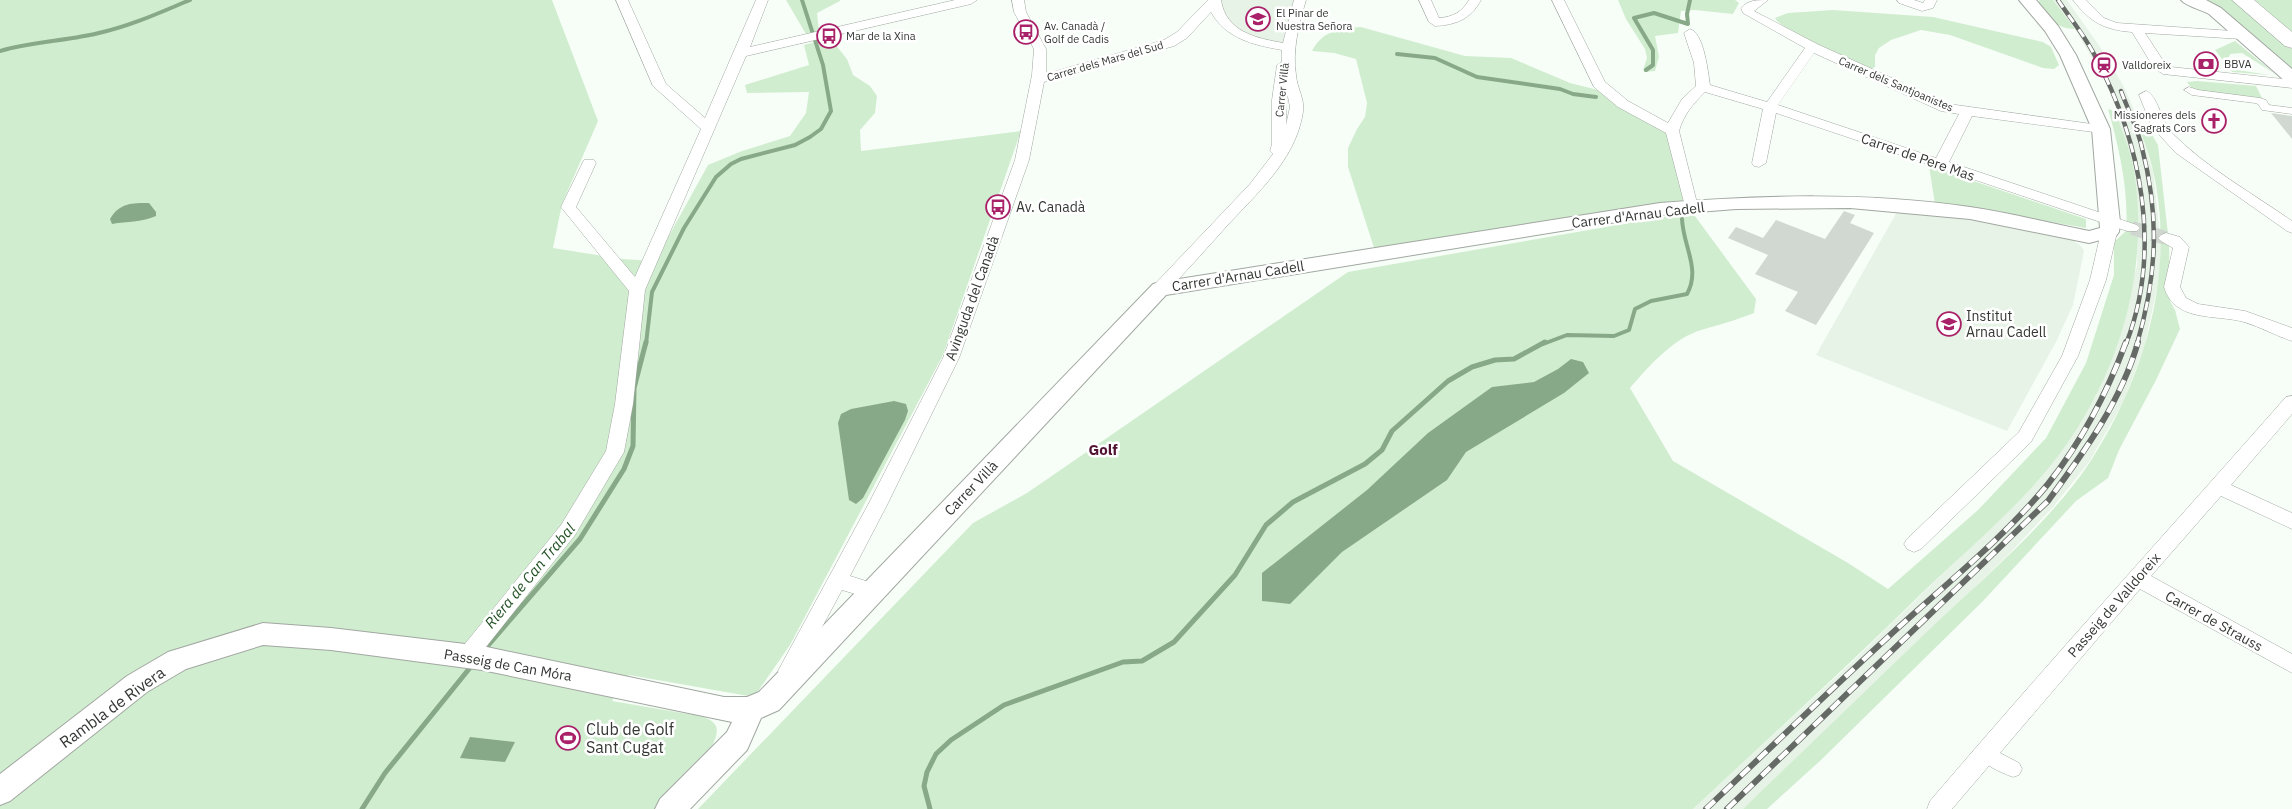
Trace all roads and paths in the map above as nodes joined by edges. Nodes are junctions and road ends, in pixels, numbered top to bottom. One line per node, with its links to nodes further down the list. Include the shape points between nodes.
1 (622, 0): 37 (street, via 660,86)
2 (762, 0): 27 (street)
3 (909, 0): 19 (street)
4 (971, 0): 19 (street)
5 (1018, 0): 29 (street, Avinguda del Canadà, via 1020,12 1040,49)
6 (1215, 0): 26 (street, via 1215,11 1225,25 1263,42); 29 (street, Carrer dels Mars del Sud, via 1182,35 1169,43)
7 (1300, 0): 26 (street, Carrer Villà)
8 (1425, 0): 9 (street, via 1435,22 1452,21 1466,15)
9 (1475, 0)
10 (1558, 0): 39 (street, via 1599,84 1623,104)
11 (1762, 0): 25 (street, Carrer dels Santjoanistes, via 1747,8 1749,14)
12 (1903, 0): 13 (street, via 1922,7 1929,5)
13 (1931, 0)
14 (2027, 0): 38 (street, via 2052,29 2068,55)
15 (2079, 0): 21 (street, via 2100,21)
16 (2189, 0): 23 (street, via 2212,9)
17 (2242, 0): 24 (highway)
18 (2258, 0): 20 (highway)
19 (914, 13): 27 (street)
20 (2292, 27)
21 (2137, 30): 23 (street); 30 (street, via 2159,65 2168,71)
22 (1690, 33): 31 (street, via 1702,64)
23 (2242, 35): 28 (street)
24 (2292, 42)
25 (1812, 47): 34 (street); 36 (street, Carrer dels Santjoanistes, via 1946,108)
26 (1290, 48): 48 (street, Carrer Villà, via 1289,74 1297,110 1291,132 1274,164 1254,190)
27 (741, 53): 37 (street)
28 (2292, 78)
29 (1038, 80): 56 (street, Avinguda del Canadà, via 1022,160 951,358)
30 (2292, 84)
31 (1703, 87): 34 (street, Carrer de Pere Mas); 39 (street, via 1687,102)
32 (2189, 90): 35 (street, via 2256,100 2266,108)
33 (2146, 95): 46 (street, via 2158,127 2182,150)
34 (1770, 107): 41 (street); 42 (street, Carrer de Pere Mas)
35 (2292, 111)
36 (1966, 112): 38 (street, Carrer dels Santjoanistes); 42 (street)
37 (708, 128): 49 (street)
38 (2101, 130): 44 (street)
39 (1672, 131): 43 (street)
40 (589, 162): 49 (street, via 568,208)
41 (1759, 163)
42 (1940, 165): 44 (street, Carrer de Pere Mas)
43 (1692, 207): 44 (street, Carrer d'Arnau Cadell, via 1736,203 1850,202 1970,213 2089,237); 48 (street, Carrer d'Arnau Cadell, via 1640,212)
44 (2109, 227): 45 (street, Carrer de Pere Mas); 54 (street, via 2098,280 2070,356 2025,437)
45 (2132, 228)
46 (2292, 228)
47 (2166, 238): 50 (street, via 2181,247 2172,287 2180,301 2189,307 2228,313)
48 (1160, 289): 57 (street, Carrer Villà)
49 (637, 290): 59 (street, via 615,452 568,530)
50 (2292, 335)
51 (2289, 411): 52 (street, Passeig de Valldoreix)
52 (2218, 487): 53 (street); 55 (street, Passeig de Valldoreix)
53 (2292, 521)
54 (1914, 544)
55 (2137, 578): 60 (street, Carrer de Strauss); 63 (street, Passeig de Valldoreix)
56 (837, 580): 57 (street); 61 (street, Avinguda del Canadà)
57 (872, 591): 61 (street, Carrer Villà)
58 (263, 634): 59 (street, Passeig de Can Móra); 65 (street, Rambla de Rivera, via 169,665 137,684)
59 (473, 657): 62 (street, Passeig de Can Móra, via 724,709)
60 (2292, 664)
61 (779, 690): 62 (street, Carrer Villà, via 768,701)
62 (751, 710): 66 (street, via 737,741)
63 (1985, 752): 64 (street); 67 (street, Passeig de Valldoreix)
64 (2013, 769)
65 (0, 792)
66 (670, 809)
67 (1938, 809)

